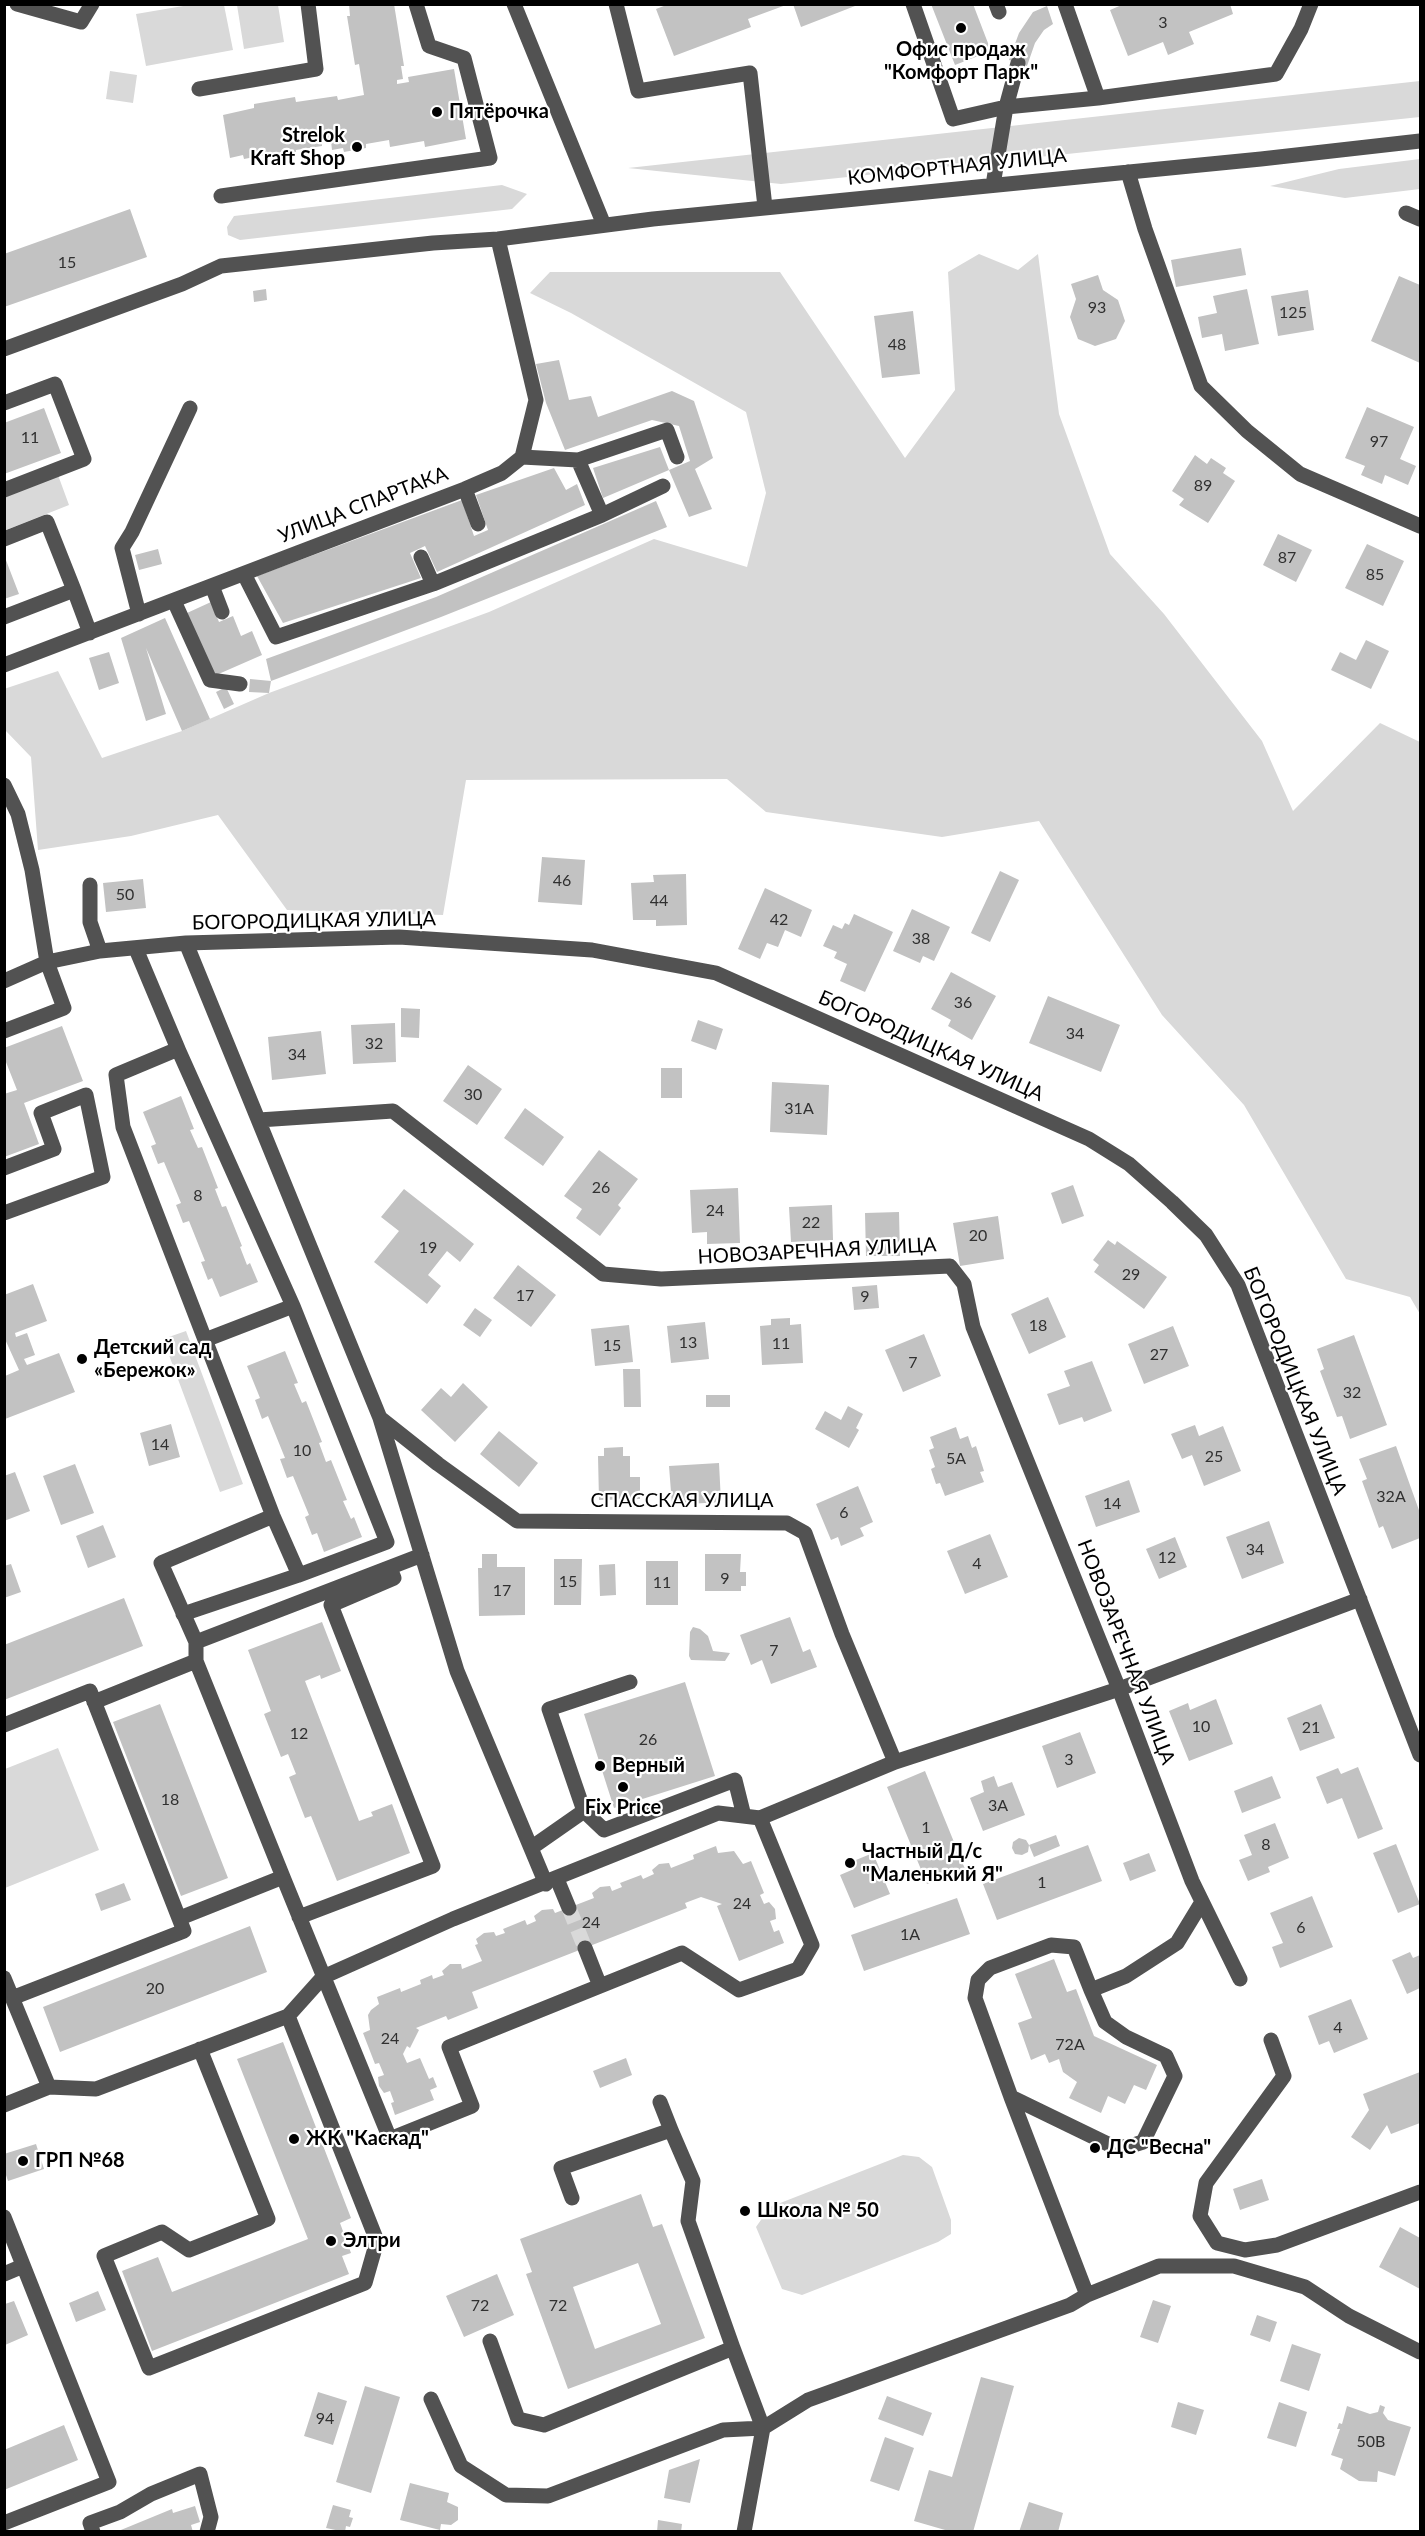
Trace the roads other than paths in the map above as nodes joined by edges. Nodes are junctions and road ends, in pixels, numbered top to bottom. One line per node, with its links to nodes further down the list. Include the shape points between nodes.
1 (17, 4): 2 (street, via 81,22)
2 (92, 4)
3 (308, 4): 11 (street, via 316,69)
4 (416, 4): 17 (street, via 429,46 464,58 490,158)
5 (514, 4): 21 (street)
6 (616, 4): 18 (street, via 638,91 750,73)
7 (913, 4): 13 (street, via 953,119)
8 (1065, 4): 12 (street)
9 (1311, 4): 12 (street, via 1276,74)
10 (1018, 63): 13 (street)
11 (199, 88)
12 (1098, 98): 13 (street)
13 (1006, 107): 16 (street)
14 (1420, 141): 15 (street, КОМФОРТНАЯ УЛИЦА)
15 (1128, 172): 16 (street, КОМФОРТНАЯ УЛИЦА); 34 (street, via 1201,386 1246,431 1300,474)
16 (993, 185): 18 (street, КОМФОРТНАЯ УЛИЦА)
17 (221, 196)
18 (765, 207): 21 (street, КОМФОРТНАЯ УЛИЦА)
19 (1406, 213): 20 (street)
20 (1420, 219)
21 (604, 225): 22 (street, КОМФОРТНАЯ УЛИЦА)
22 (498, 239): 23 (street, КОМФОРТНАЯ УЛИЦА, via 221,266); 27 (street, via 536,400)
23 (4, 349)
24 (4, 403): 31 (street, via 55,384 84,459)
25 (190, 408): 43 (street, via 122,548)
26 (677, 457): 28 (street, via 667,430)
27 (522, 458): 28 (street); 30 (street, УЛИЦА СПАРТАКА, via 502,473)
28 (578, 460): 32 (street)
29 (663, 486): 32 (street)
30 (465, 489): 33 (street); 37 (street, УЛИЦА СПАРТАКА)
31 (4, 490)
32 (602, 515): 38 (street)
33 (478, 524)
34 (1420, 526)
35 (4, 539): 40 (street, via 47,522)
36 (421, 557): 38 (street)
37 (244, 573): 38 (street, via 276,637); 39 (street, УЛИЦА СПАРТАКА)
38 (434, 584)
39 (212, 586): 41 (street, УЛИЦА СПАРТАКА); 42 (street)
40 (74, 590): 44 (street); 45 (street)
41 (174, 601): 43 (street, УЛИЦА СПАРТАКА); 47 (street, via 210,680)
42 (222, 612)
43 (139, 614): 45 (street, УЛИЦА СПАРТАКА)
44 (4, 617)
45 (90, 633): 46 (street, УЛИЦА СПАРТАКА)
46 (4, 665)
47 (240, 684)
48 (4, 785): 53 (street, via 18,814 32,870)
49 (90, 885): 52 (street, via 90,922)
50 (186, 944): 51 (street, БОГОРОДИЦКАЯ УЛИЦА); 57 (street); 67 (street, БОГОРОДИЦКАЯ УЛИЦА, via 399,937 592,950 716,973 1089,1139 1129,1164 1206,1235 1238,1285)
51 (136, 949): 52 (street, БОГОРОДИЦКАЯ УЛИЦА); 56 (street)
52 (100, 951): 53 (street, БОГОРОДИЦКАЯ УЛИЦА)
53 (47, 962): 54 (street, БОГОРОДИЦКАЯ УЛИЦА); 55 (street, via 64,1008)
54 (4, 981)
55 (4, 1031)
56 (178, 1049): 60 (street); 61 (street, via 116,1075 123,1127)
57 (259, 1120): 62 (street); 72 (street, НОВОЗАРЕЧНАЯ УЛИЦА, via 393,1111 603,1274 661,1279 950,1266 964,1284 973,1327)
58 (4, 1168): 59 (street, via 54,1149 41,1113 86,1095 103,1177)
59 (4, 1213)
60 (293, 1306): 61 (street); 66 (street, via 387,1542)
61 (206, 1340): 63 (street)
62 (380, 1418): 64 (street); 76 (street, СПАССКАЯ УЛИЦА, via 517,1521 787,1523 805,1533)
63 (273, 1516): 66 (street); 68 (street, via 161,1563)
64 (422, 1555): 65 (street); 80 (street, via 457,1671)
65 (390, 1568): 69 (street); 85 (street, via 394,1578 331,1605 433,1866)
66 (299, 1575): 68 (street)
67 (1360, 1599): 72 (street); 75 (street, БОГОРОДИЦКАЯ УЛИЦА)
68 (183, 1614): 69 (street)
69 (196, 1642): 70 (street)
70 (196, 1661): 73 (street); 81 (street)
71 (630, 1682): 77 (street, via 549,1709)
72 (1119, 1689): 76 (street); 83 (street, НОВОЗАРЕЧНАЯ УЛИЦА)
73 (93, 1702): 74 (street, via 90,1691); 86 (street)
74 (4, 1725)
75 (1420, 1755)
76 (895, 1762): 79 (street)
77 (584, 1811): 78 (street, via 604,1830 735,1780); 80 (street)
78 (744, 1816): 79 (street); 82 (street, via 718,1813)
79 (760, 1818): 91 (street, via 812,1945 798,1969 739,1990 682,1953)
80 (531, 1848): 82 (street)
81 (283, 1877): 85 (street); 86 (street)
82 (551, 1882): 84 (street); 88 (street, via 453,1919)
83 (1202, 1902): 90 (street, НОВОЗАРЕЧНАЯ УЛИЦА); 92 (street, via 1177,1943 1126,1976)
84 (569, 1908)
85 (299, 1917): 88 (street)
86 (180, 1918): 93 (street, via 184,1930)
87 (585, 1948): 91 (street)
88 (323, 1977): 91 (street, via 390,2139 472,2106 448,2047); 94 (street)
89 (4, 1978): 93 (street)
90 (1240, 1979)
91 (600, 1986)
92 (1091, 1990): 98 (street, via 1074,1947 1051,1945 990,1968 978,1980 975,1998); 98 (street, via 1105,2022 1166,2056 1175,2076 1143,2142 1112,2146)
93 (12, 1998): 97 (street)
94 (288, 2016): 96 (street); 96 (street, via 377,2241 365,2283 149,2368 104,2256 162,2232 189,2250 268,2219)
95 (1271, 2040): 102 (street, via 1284,2076 1206,2183 1200,2217 1217,2242 1245,2250 1277,2245)
96 (200, 2049): 97 (street, via 96,2089)
97 (49, 2087): 100 (street)
98 (1011, 2097): 107 (street)
99 (660, 2102): 101 (street)
100 (4, 2105)
101 (671, 2130): 103 (street, via 561,2168); 109 (street, via 693,2181 688,2222)
102 (1420, 2192)
103 (572, 2199)
104 (6, 2226): 105 (street)
105 (23, 2266): 106 (street); 113 (street, via 109,2482)
106 (4, 2274)
107 (1087, 2295): 110 (street, via 1159,2266 1234,2266 1305,2287 1349,2316); 112 (street, via 1070,2305 808,2400)
108 (490, 2341): 109 (street, via 518,2419 544,2425)
109 (732, 2348): 112 (street)
110 (1420, 2352)
111 (431, 2399): 112 (street, via 461,2466 507,2495 548,2496 723,2430)
112 (763, 2428): 116 (street)
113 (4, 2523)
114 (93, 2532): 115 (street, via 90,2523 200,2474 211,2517)
115 (207, 2532)
116 (744, 2532)

